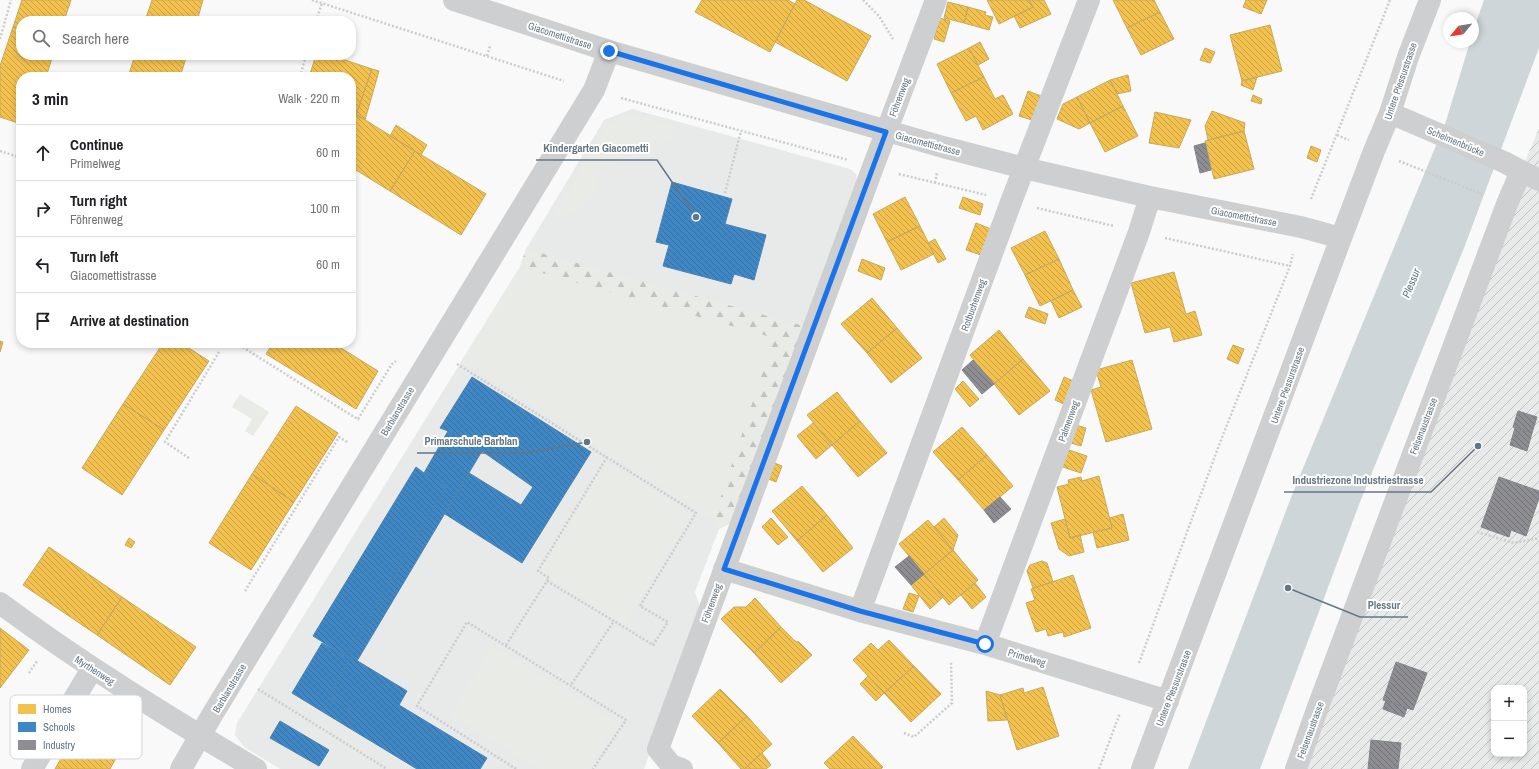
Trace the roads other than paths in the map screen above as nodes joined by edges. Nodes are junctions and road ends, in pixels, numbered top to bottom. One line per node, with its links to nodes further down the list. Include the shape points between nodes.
1 (454, 0): 5 (street, Giacomettistrasse)
2 (936, 0): 7 (street, Föhrenweg)
3 (1089, 0): 8 (street, Rotbuchenweg)
4 (1430, 0): 6 (street, Untere Plessurstrasse)
5 (609, 51): 7 (street, Giacomettistrasse); 21 (street, Barblanstrasse, via 594,90)
6 (1390, 113): 9 (street, Schelmenbrücke); 11 (street, Untere Plessurstrasse)
7 (886, 132): 8 (street, Giacomettistrasse); 12 (street, Föhrenweg)
8 (1024, 168): 10 (street, Giacomettistrasse); 14 (street, Rotbuchenweg)
9 (1521, 171): 28 (street, Felsenaustrasse)
10 (1150, 197): 11 (street, Giacomettistrasse, via 1301,227); 15 (street, Palmenweg)
11 (1341, 238): 20 (street, Untere Plessurstrasse)
12 (724, 569): 14 (street, Primelweg); 26 (street, Föhrenweg, via 658,749 671,765)
13 (0, 604): 16 (street, Myrthenweg)
14 (860, 611): 15 (street, Primelweg)
15 (985, 644): 20 (street, Primelweg)
16 (92, 669): 17 (street); 18 (street, Myrthenweg)
17 (76, 695)
18 (134, 695)
19 (142, 700): 21 (street, Myrthenweg)
20 (1168, 701): 27 (street, Untere Plessurstrasse)
21 (200, 736): 24 (street, Barblanstrasse); 25 (street, Myrthenweg)
22 (38, 759): 23 (street)
23 (32, 769)
24 (181, 769)
25 (256, 769)
26 (682, 769)
27 (1142, 769)
28 (1296, 769)

